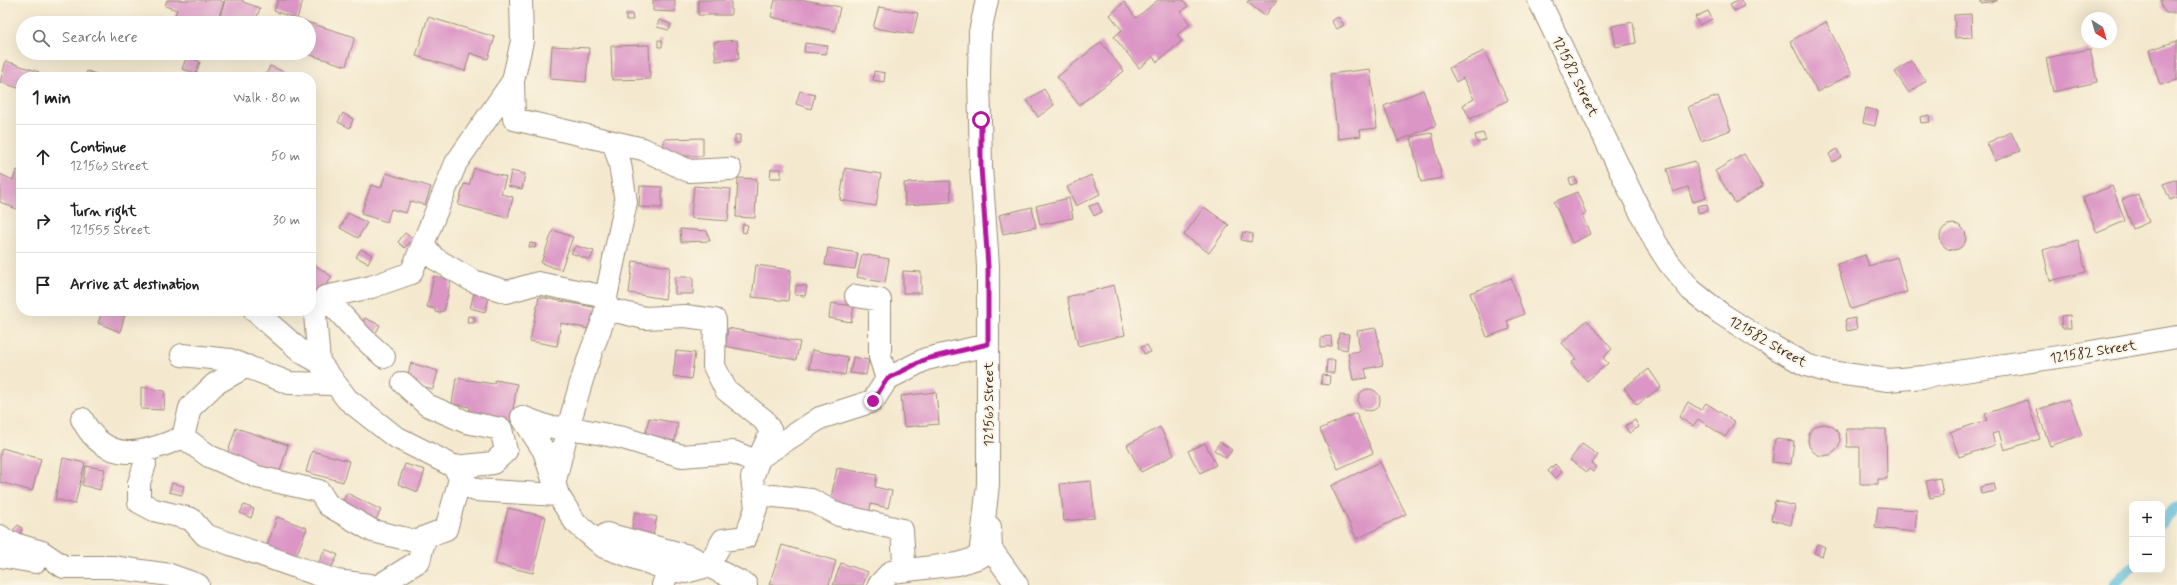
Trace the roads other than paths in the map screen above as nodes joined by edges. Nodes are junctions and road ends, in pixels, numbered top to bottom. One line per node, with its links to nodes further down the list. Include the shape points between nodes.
1 (521, 0): 4 (street, via 522,41)
2 (987, 0): 15 (street, 121563 Street, via 980,32 979,74 981,174 988,266)
3 (1539, 0): 14 (street, 121582 Street, via 1637,205 1669,263 1691,290 1720,313 1806,365 1830,372 1888,380 2085,354)
4 (513, 81): 5 (street, via 514,119); 7 (street, via 456,163)
5 (614, 143): 6 (street, via 643,150 689,171); 10 (street, via 626,202)
6 (730, 169)
7 (423, 244): 9 (street, via 411,273 371,287); 10 (street, via 434,258 473,281 507,292 538,283)
8 (856, 296): 20 (street, via 880,300 880,357)
9 (325, 297): 11 (street); 17 (street)
10 (607, 303): 25 (street); 29 (street, via 645,318 685,316 715,320 714,366 726,390 764,420 771,432)
11 (316, 312)
12 (261, 316): 18 (street, via 303,354)
13 (315, 316): 18 (street)
14 (2177, 337)
15 (988, 344): 20 (street, via 926,359); 31 (street, 121563 Street)
16 (182, 355): 19 (street, via 230,360)
17 (384, 357)
18 (320, 362): 22 (street)
19 (247, 366): 22 (street, via 289,383); 27 (street, via 215,384 190,408)
20 (887, 379): 29 (street, via 873,401 820,418)
21 (402, 383): 26 (street, via 427,405 466,422)
22 (335, 384): 30 (street, via 347,399 394,436)
23 (522, 417): 25 (street, via 549,428); 26 (street); 32 (street, via 544,451)
24 (82, 419): 28 (street, via 103,445 129,453)
25 (567, 428): 29 (street, via 623,438 682,456 733,452); 32 (street)
26 (501, 429): 30 (street, via 506,451 493,463)
27 (183, 437): 28 (street); 36 (street, via 209,456 257,477 319,491 328,505 373,531)
28 (143, 452): 43 (street, via 139,502 154,510 191,519 205,535 336,580)
29 (759, 460): 33 (street, via 752,478)
30 (457, 473): 32 (street, via 475,490); 36 (street, via 446,529 425,537)
31 (988, 484): 40 (street, 121563 Street, via 980,557 958,564); 47 (street, via 991,549)
32 (556, 491): 35 (street, via 575,522)
33 (755, 494): 38 (street, via 756,508 746,537 722,540); 40 (street, via 811,500 839,515 902,530 904,561)
34 (0, 536): 39 (street, via 8,542 42,552)
35 (590, 536): 38 (street, via 593,530 689,556); 41 (street, via 604,547)
36 (423, 543): 44 (street, via 419,561)
37 (0, 556): 39 (street)
38 (708, 566): 41 (street); 45 (street)
39 (64, 567): 42 (street, via 112,568 170,575)
40 (898, 571): 46 (street, 121563 Street, via 892,572)
41 (666, 577)
42 (198, 585)
43 (370, 585)
44 (380, 585)
45 (746, 585)
46 (879, 585)
47 (1017, 585)

